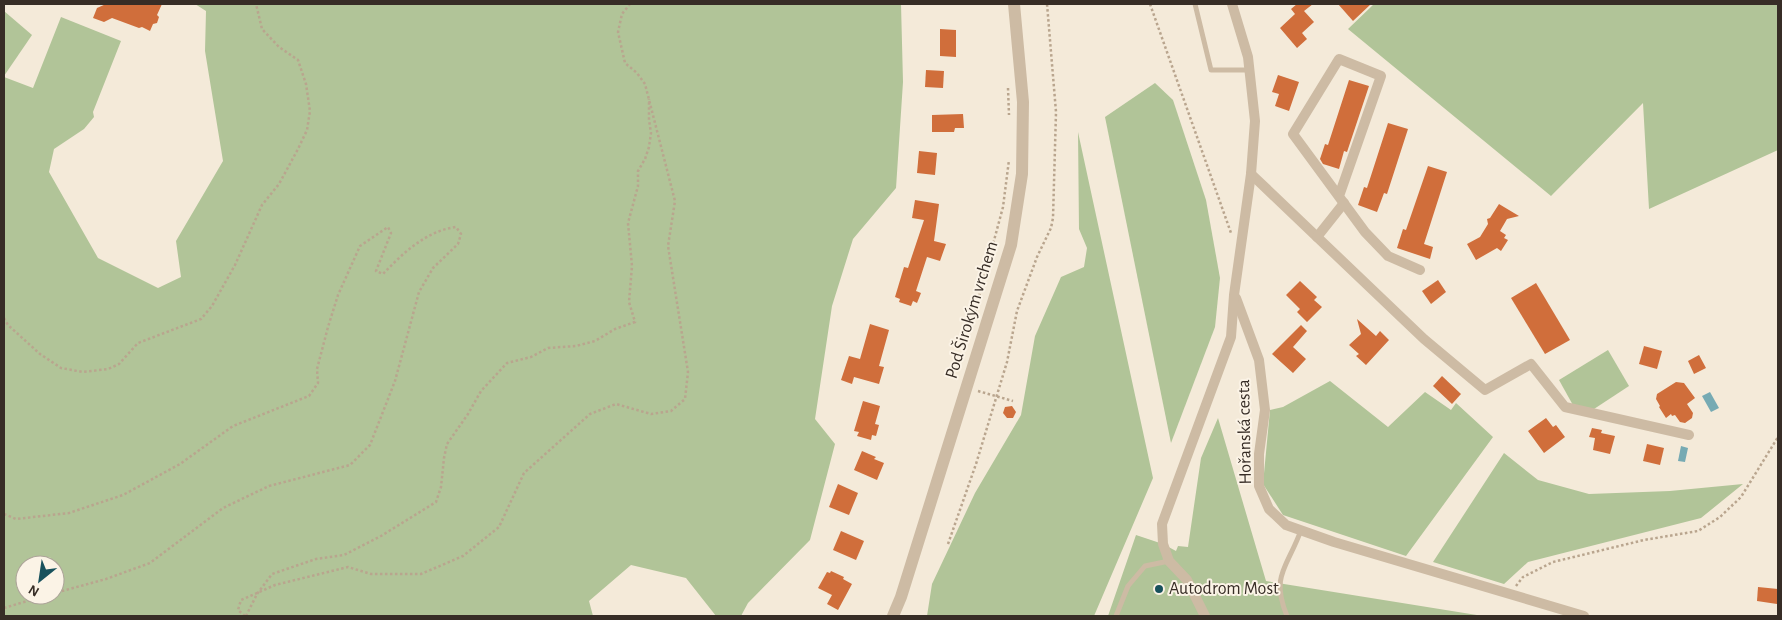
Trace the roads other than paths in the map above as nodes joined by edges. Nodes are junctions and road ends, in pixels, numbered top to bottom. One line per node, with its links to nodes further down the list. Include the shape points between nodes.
1 (1014, 4): 14 (street, Pod Širokým vrchem, via 1023,102 1022,174 1011,244)
2 (1195, 4): 4 (lane, via 1211,70)
3 (1232, 4): 4 (street, Hořanská cesta)
4 (1249, 70): 5 (street, Hořanská cesta, via 1255,121)
5 (1251, 174): 7 (street); 9 (street, Hořanská cesta)
6 (1341, 199): 6 (street, via 1293,134 1339,59 1381,76); 7 (street); 8 (street, via 1388,256)
7 (1317, 237): 10 (street, via 1424,339 1485,390 1531,364 1565,407)
8 (1420, 270)
9 (1234, 295): 11 (street, Hořanská cesta, via 1259,360 1265,410 1259,454 1259,486 1270,510 1286,525); 12 (street, via 1231,337 1162,524 1163,544)
10 (1689, 435)
11 (1301, 530): 13 (street, Hořanská cesta); 17 (lane, via 1281,572 1279,592)
12 (1169, 561): 15 (lane, via 1145,566 1128,586); 16 (street, via 1187,580)
13 (1570, 614): 18 (street, Hořanská cesta)
14 (893, 616)
15 (1116, 616)
16 (1205, 616)
17 (1287, 616)
18 (1584, 616)

